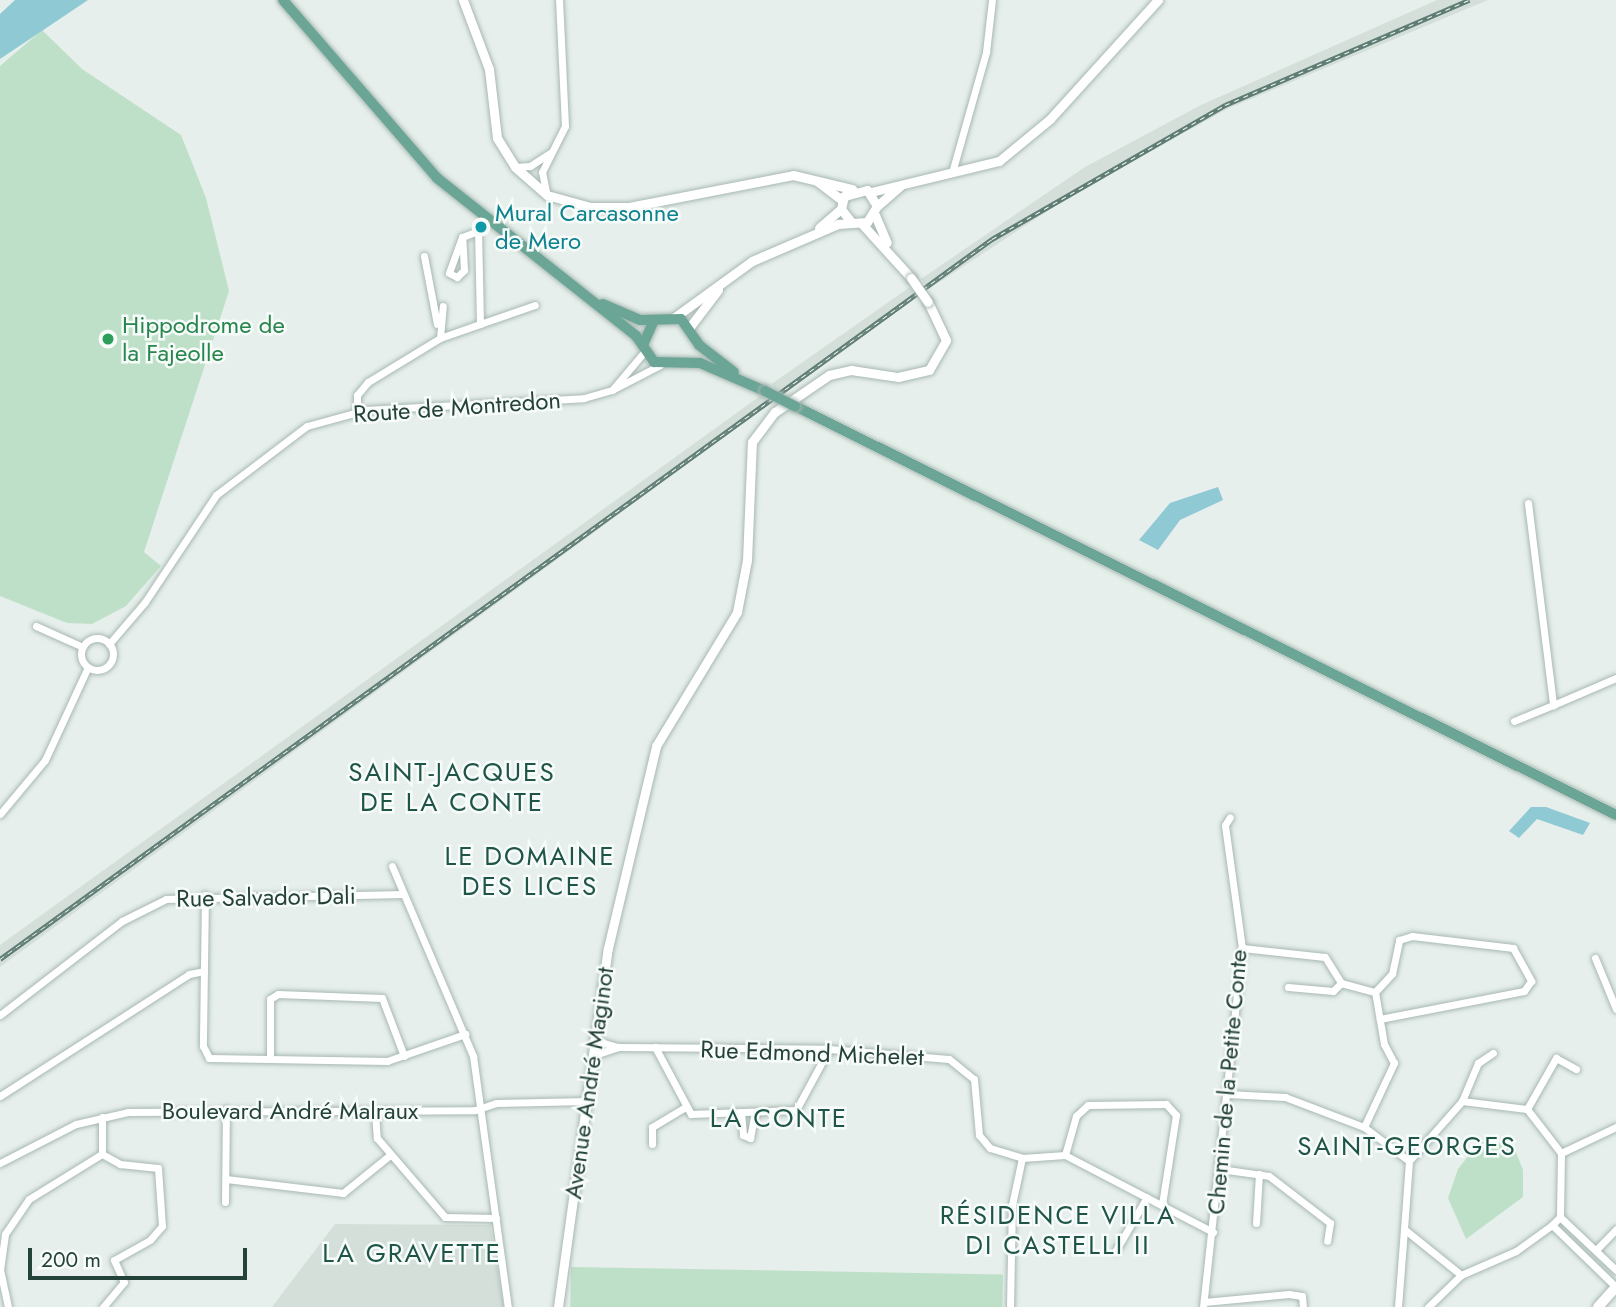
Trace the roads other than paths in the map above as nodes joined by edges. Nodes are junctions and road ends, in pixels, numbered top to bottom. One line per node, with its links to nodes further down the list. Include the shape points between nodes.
1 (283, 0): 26 (main road, via 437,178)
2 (463, 0): 8 (street, via 485,51 497,138)
3 (559, 0): 6 (street, via 565,126)
4 (992, 0): 9 (street, via 986,52)
5 (1158, 0): 9 (street, via 1036,132 990,165)
6 (556, 148): 7 (street); 10 (street)
7 (530, 166): 8 (street); 12 (street)
8 (514, 167): 12 (street)
9 (953, 169): 13 (street)
10 (542, 172): 12 (street); 16 (street)
11 (810, 178): 14 (street); 16 (street, via 751,179 609,208); 17 (street)
12 (527, 180): 16 (street)
13 (910, 180): 15 (street); 18 (street)
14 (852, 189): 15 (street); 17 (street)
15 (871, 192): 18 (street)
16 (547, 195)
17 (842, 205): 19 (street); 21 (street)
18 (876, 210): 20 (street); 23 (street)
19 (850, 222): 20 (street); 21 (street)
20 (862, 224): 23 (street)
21 (812, 234): 25 (street)
22 (462, 237): 22 (street, via 448,267 454,277 464,270); 32 (street, via 478,231)
23 (889, 247): 65 (street, Avenue André Maginot, bridge, via 928,302 946,340 929,370 898,377 851,370 829,375 775,412 752,442 745,581 724,637 656,746 608,948)
24 (424, 256): 31 (street)
25 (726, 280): 29 (street); 33 (street)
26 (588, 296): 30 (main road, via 629,317); 35 (main road)
27 (535, 305): 32 (street)
28 (443, 306): 31 (street)
29 (675, 317): 30 (main road); 33 (main road)
30 (654, 320): 35 (main road)
31 (437, 324): 34 (street)
32 (480, 324): 34 (street)
33 (691, 332): 36 (main road); 39 (main road)
34 (440, 338): 40 (street, via 368,382 357,395)
35 (644, 348): 37 (main road); 38 (street)
36 (682, 362): 37 (main road); 39 (main road, via 700,363)
37 (660, 365): 38 (street, Route de Montredon)
38 (612, 390): 40 (street, Route de Montredon, via 584,398)
39 (765, 390): 50 (main road, bridge)
40 (357, 411): 43 (street, Route de Montredon, via 307,426 236,476)
41 (1528, 503): 47 (street)
42 (36, 626): 44 (street)
43 (109, 644): 44 (street, via 95,638); 45 (street, Route de Montredon, via 110,663)
44 (83, 647): 45 (street)
45 (88, 667): 49 (street, via 44,760)
46 (1616, 678): 47 (street)
47 (1553, 705): 48 (street)
48 (1514, 721)
49 (0, 814)
50 (1616, 814)
51 (1230, 817): 55 (street, Chemin de la Petite Conte, via 1225,825)
52 (392, 866): 53 (street)
53 (401, 894): 54 (street, Rue Salvador Dali); 64 (street)
54 (205, 895): 57 (street); 62 (street, Rue Salvador Dali, via 166,899 136,911)
55 (1242, 948): 58 (street, via 1325,957); 76 (street, Chemin de la Petite Conte)
56 (1595, 958): 61 (street)
57 (204, 971): 74 (street, via 205,1054); 77 (street, via 189,974)
58 (1341, 983): 59 (street, via 1333,991); 60 (street)
59 (1287, 987)
60 (1375, 992): 63 (street); 63 (street, via 1392,974 1399,940 1513,948 1531,981 1524,991)
61 (1616, 1009)
62 (0, 1015)
63 (1380, 1020): 88 (street, via 1385,1048 1394,1063)
64 (465, 1034): 72 (street); 80 (street)
65 (593, 1040): 66 (street, Rue Edmond Michelet); 73 (street, Avenue André Maginot)
66 (606, 1043): 67 (street, Rue Edmond Michelet); 70 (street)
67 (618, 1047): 68 (street, Rue Edmond Michelet); 70 (street, Rue Edmond Michelet)
68 (655, 1047): 69 (street, Rue Edmond Michelet); 81 (street)
69 (829, 1049): 86 (street, via 796,1110); 95 (street, Rue Edmond Michelet, via 961,1064 974,1079 983,1143)
70 (607, 1053): 73 (street, Rue Edmond Michelet)
71 (1493, 1053): 79 (street, via 1478,1063)
72 (404, 1056): 74 (street); 74 (street, via 382,998 278,994 270,999)
73 (592, 1056): 78 (street, Avenue André Maginot)
74 (270, 1058)
75 (1576, 1069): 83 (street, via 1556,1058)
76 (1227, 1094): 88 (street, via 1285,1097); 98 (street, Chemin de la Petite Conte)
77 (0, 1096)
78 (588, 1101): 80 (street, Boulevard André Malraux); 121 (street, Avenue André Maginot)
79 (1462, 1101): 83 (street); 96 (street)
80 (484, 1105): 84 (street, Boulevard André Malraux, via 475,1110); 105 (street)
81 (684, 1108): 85 (street, via 691,1114); 90 (street, via 657,1121)
82 (226, 1109): 84 (street, Boulevard André Malraux); 87 (street, Boulevard André Malraux); 100 (street)
83 (1527, 1109): 91 (street)
84 (376, 1112): 93 (street, via 377,1139)
85 (741, 1112): 86 (street); 86 (street, via 743,1135 750,1138)
86 (755, 1112)
87 (102, 1117): 92 (street); 97 (street, Boulevard André Malraux)
88 (1364, 1127): 96 (street)
89 (1616, 1127): 91 (street)
90 (652, 1144)
91 (1561, 1153): 104 (street)
92 (102, 1154): 118 (street, via 16,1213 2,1249); 119 (street, via 120,1164 158,1168 161,1203 159,1232 114,1260 124,1282)
93 (390, 1155): 100 (street, via 343,1193); 105 (street, via 445,1217)
94 (1065, 1155): 95 (street); 101 (street); 103 (street, via 1076,1116 1088,1105 1166,1104 1176,1115)
95 (1022, 1158): 122 (street, via 1012,1205)
96 (1409, 1161): 108 (street)
97 (0, 1163)
98 (1220, 1169): 99 (street); 110 (street, Chemin de la Petite Conte)
99 (1259, 1174): 106 (street); 111 (street, via 1330,1223)
100 (226, 1179): 102 (street)
101 (1147, 1197): 103 (street); 112 (street)
102 (225, 1202)
103 (1162, 1203): 110 (street)
104 (1560, 1217): 107 (street); 113 (street)
105 (495, 1218): 120 (street)
106 (1256, 1223)
107 (1552, 1225): 115 (street, via 1516,1251); 116 (street)
108 (1404, 1229): 115 (street); 124 (street)
109 (1616, 1229): 113 (street)
110 (1213, 1232): 117 (street, Chemin de la Petite Conte)
111 (1328, 1241)
112 (1116, 1250)
113 (1596, 1250): 114 (street)
114 (1616, 1270)
115 (1461, 1275): 125 (street)
116 (1616, 1287): 126 (main road)
117 (1203, 1304): 123 (street, via 1289,1294 1302,1296)
118 (8, 1307)
119 (103, 1307)
120 (509, 1307)
121 (558, 1307)
122 (1010, 1307)
123 (1303, 1307)
124 (1398, 1307)
125 (1428, 1307)
126 (1598, 1307)

